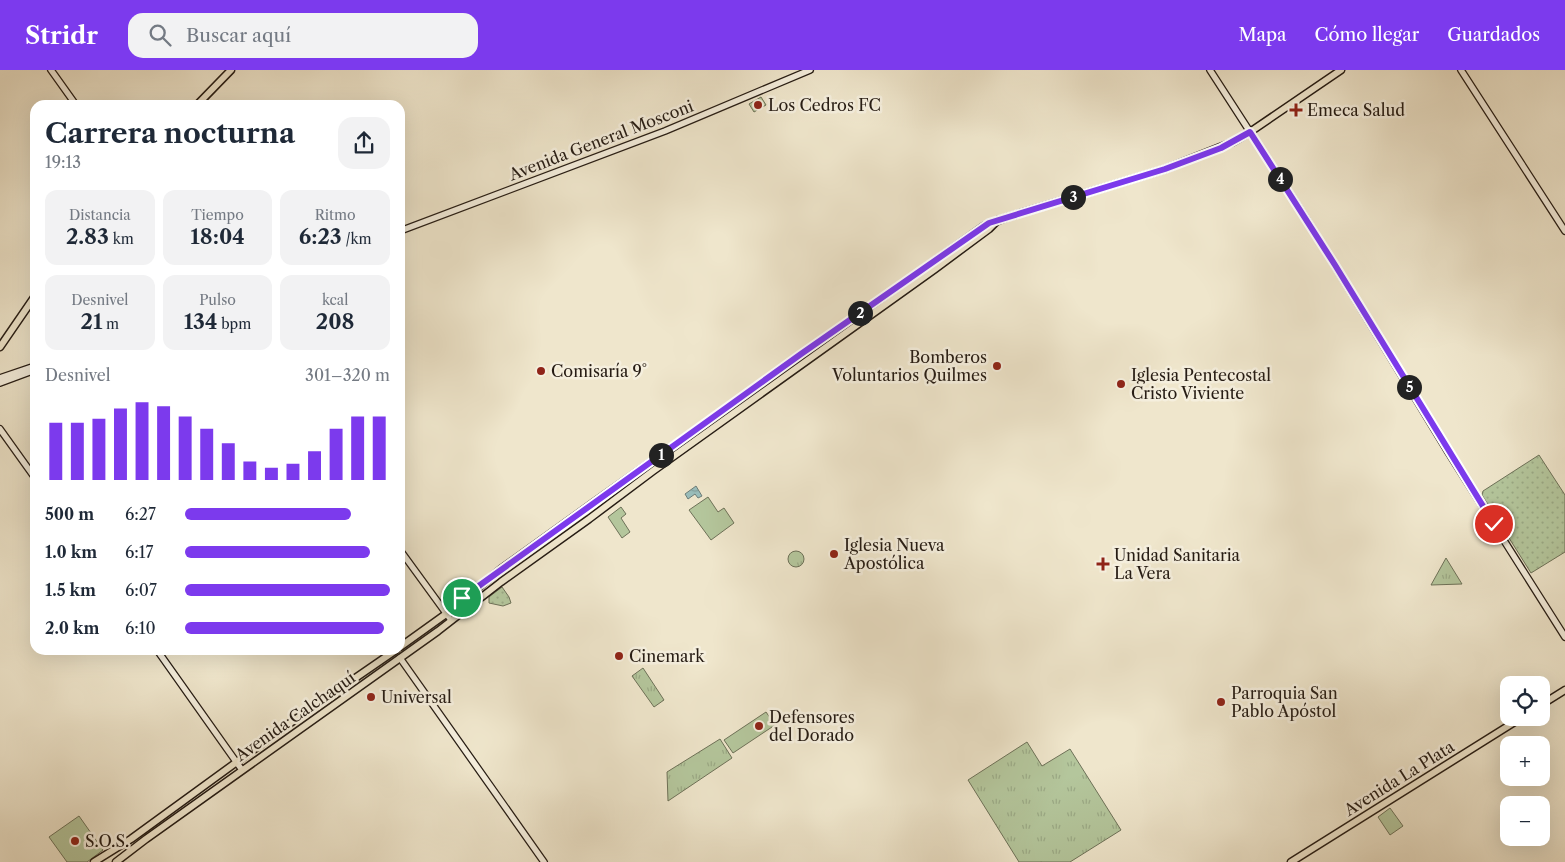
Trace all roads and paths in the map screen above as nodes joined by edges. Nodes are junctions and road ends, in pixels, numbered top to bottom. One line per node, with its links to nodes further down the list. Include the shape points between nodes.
1 (51, 70): 7 (main road)
2 (231, 70): 8 (main road)
3 (810, 70): 11 (main road, Avenida General Mosconi, via 672,128)
4 (1210, 70): 9 (main road)
5 (1341, 70): 9 (main road, Avenida Calchaquí)
6 (1461, 70): 12 (main road)
7 (72, 100)
8 (202, 100)
9 (1250, 132): 10 (main road, Avenida Calchaquí, via 1221,148 1165,169); 27 (main road)
10 (998, 220): 22 (main road, Avenida Calchaquí, via 984,226 501,569); 23 (main road, Avenida Calchaquí, via 989,230 660,465)
11 (405, 229)
12 (1565, 231)
13 (30, 303): 14 (main road)
14 (0, 347)
15 (30, 368): 17 (main road)
16 (30, 372): 18 (main road)
17 (0, 378)
18 (0, 383)
19 (0, 429): 20 (main road)
20 (30, 471)
21 (405, 557): 24 (main road)
22 (460, 603): 23 (main road); 24 (main road)
23 (466, 610): 25 (main road, Avenida Calchaquí)
24 (446, 614): 25 (main road); 26 (main road)
25 (451, 620): 30 (main road, Avenida Calchaquí)
26 (426, 628): 28 (main road); 29 (main road)
27 (1565, 637)
28 (405, 643)
29 (405, 647)
30 (405, 649)
31 (161, 655): 38 (main road)
32 (395, 655): 38 (main road, Avenida Calchaquí)
33 (396, 655): 39 (main road, Avenida Calchaquí)
34 (398, 655): 42 (main road)
35 (1565, 690): 36 (main road)
36 (1550, 699)
37 (1508, 726): 43 (main road, Avenida La Plata)
38 (236, 761): 39 (main road); 40 (main road, Avenida Calchaquí, via 131,839)
39 (242, 770): 41 (main road, Avenida Calchaquí)
40 (94, 862)
41 (116, 862)
42 (544, 862)
43 (1291, 862)

